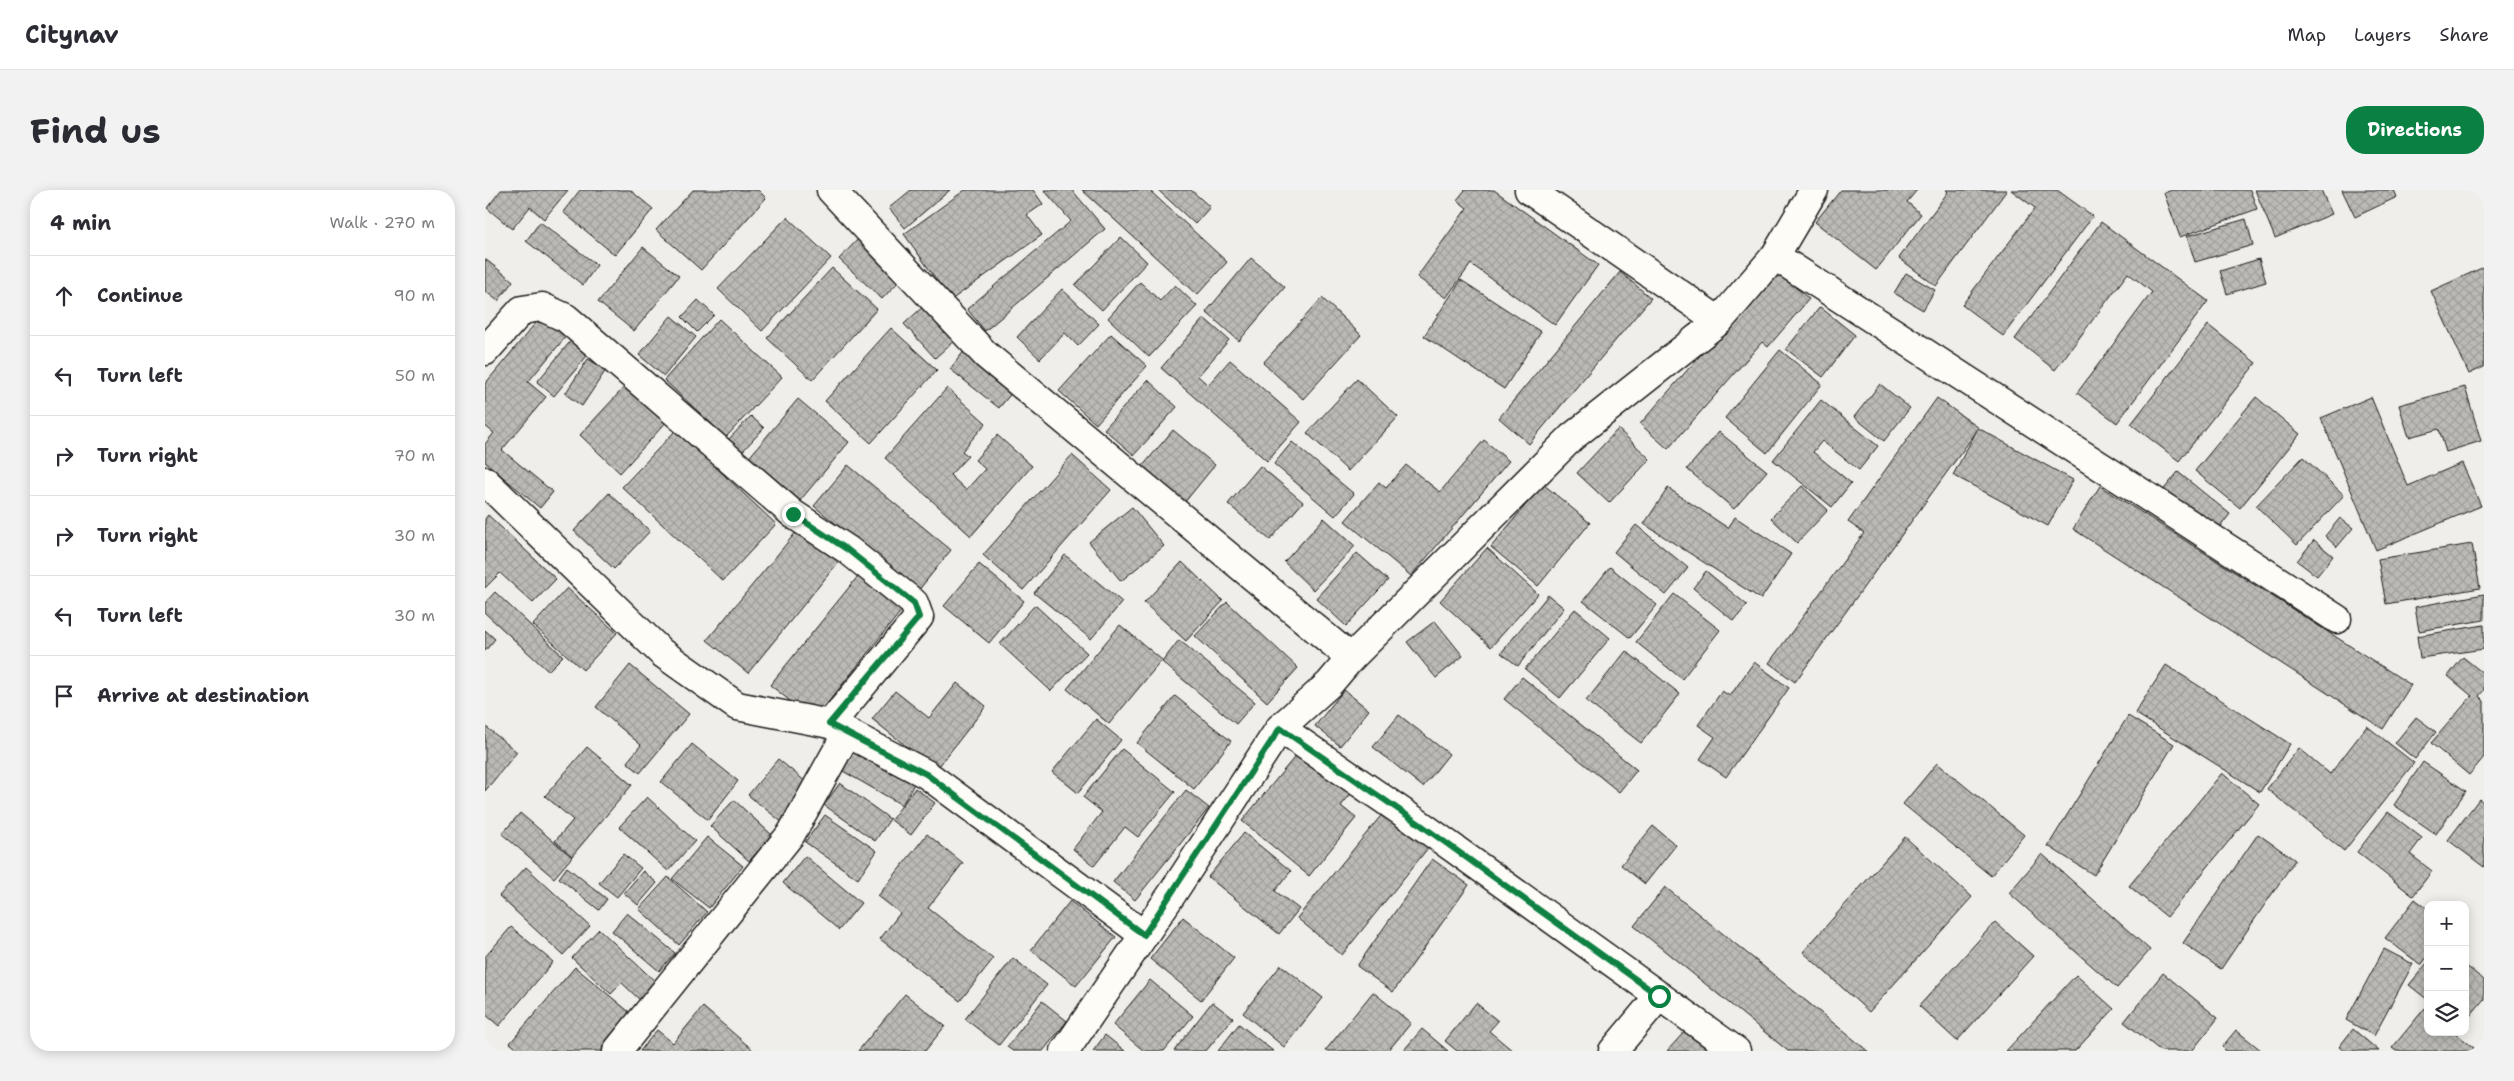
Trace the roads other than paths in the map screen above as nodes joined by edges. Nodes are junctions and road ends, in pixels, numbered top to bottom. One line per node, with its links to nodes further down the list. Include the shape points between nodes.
1 (831, 190): 9 (street, via 986,355)
2 (1529, 190): 5 (street)
3 (1814, 190): 4 (street)
4 (1775, 256): 5 (street); 8 (street)
5 (1719, 321): 9 (street, via 1571,437)
6 (485, 351): 10 (street, via 522,310 542,307 566,318 793,514 848,550 914,603 919,617)
7 (485, 481): 10 (street, via 662,653 737,706)
8 (2337, 619)
9 (1351, 658): 11 (street, via 1329,684)
10 (838, 728): 12 (street, via 926,774); 14 (street, via 791,834)
11 (1280, 728): 12 (street); 13 (street)
12 (1144, 935): 15 (street)
13 (1659, 996): 16 (street); 17 (street)
14 (617, 1051)
15 (1065, 1051)
16 (1613, 1051)
17 (1736, 1051)

